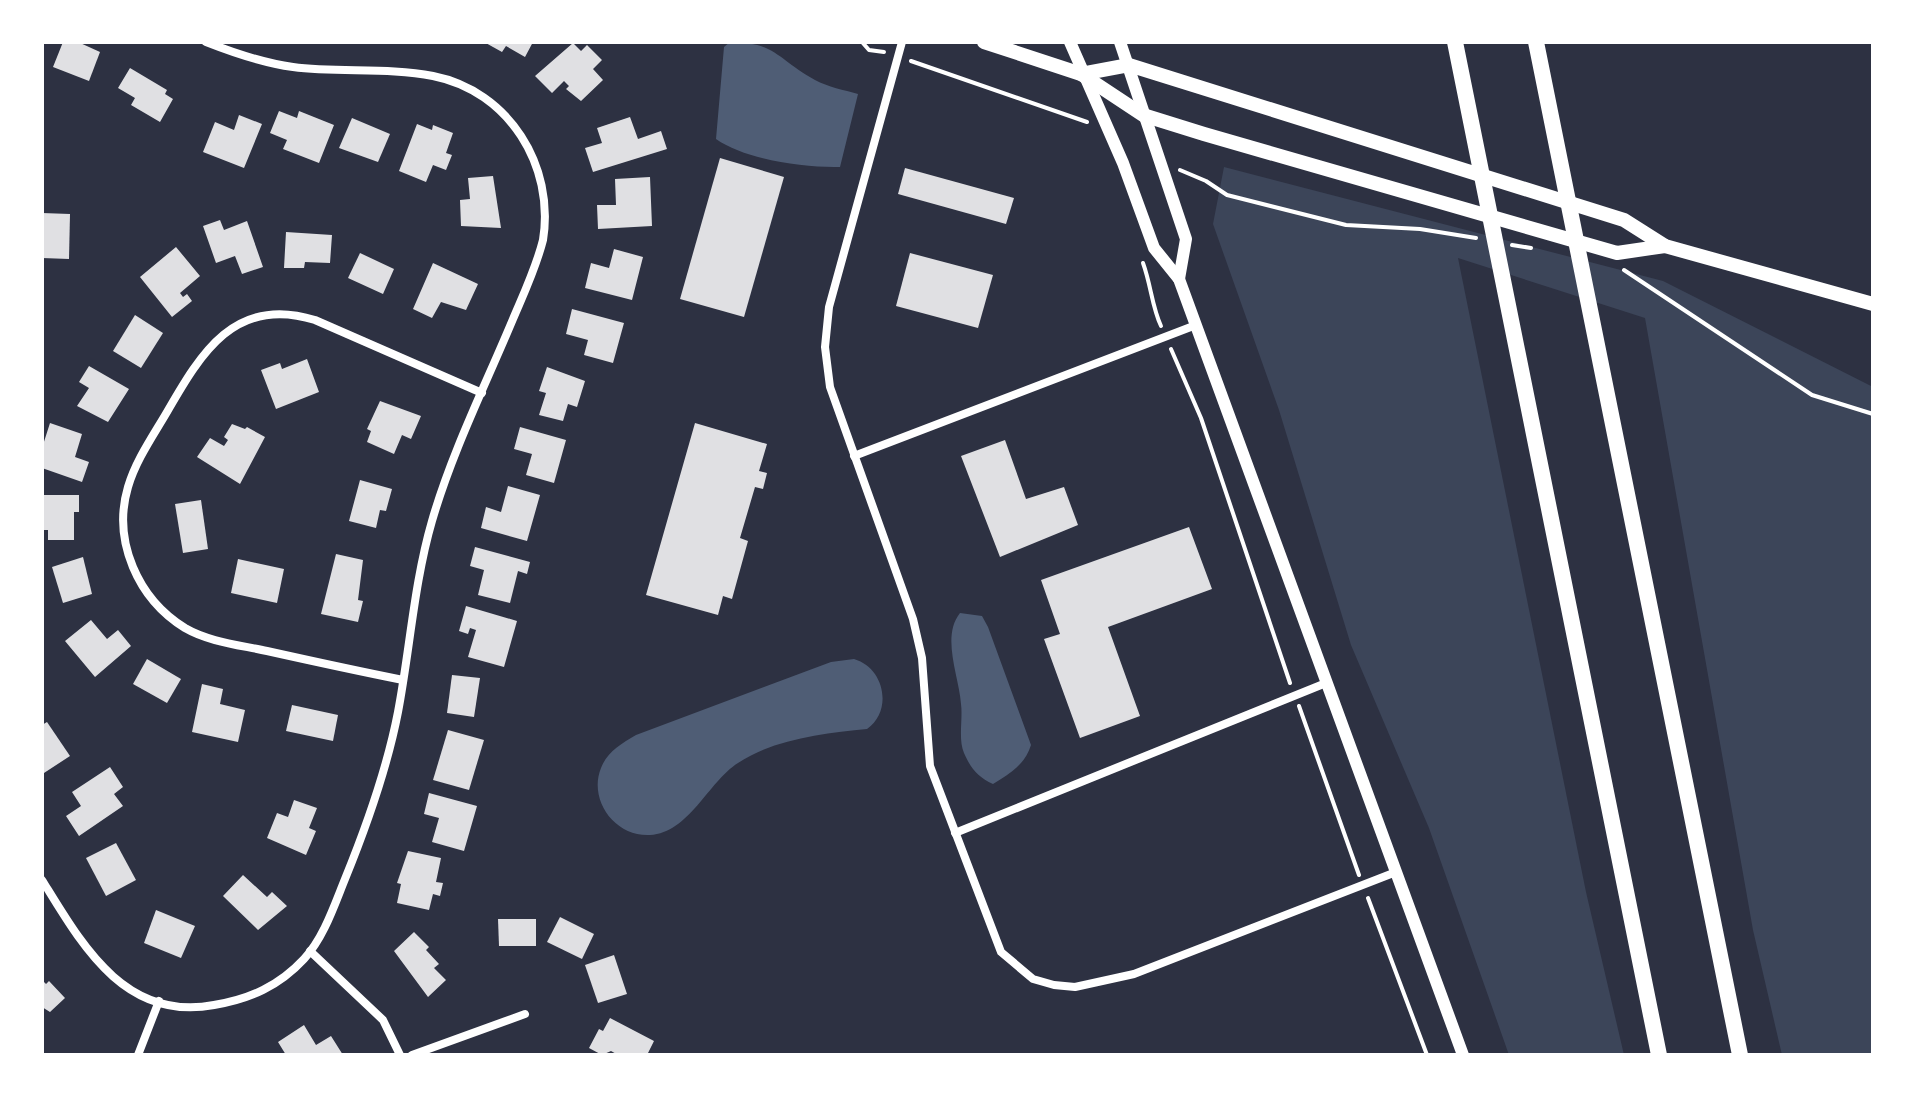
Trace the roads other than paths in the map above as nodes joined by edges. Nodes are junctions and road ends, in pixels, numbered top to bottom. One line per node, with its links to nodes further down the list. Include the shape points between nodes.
1 (206, 42): 8 (street)
2 (902, 42): 17 (street, via 828,317 828,376)
3 (984, 42): 10 (main road)
4 (1070, 42): 10 (main road)
5 (1120, 42): 9 (main road)
6 (1455, 42): 30 (highway)
7 (1536, 42): 31 (highway)
8 (220, 45): 16 (street, via 296,67 435,76 472,90 517,129 539,173 544,231 535,266)
9 (1129, 65): 10 (main road); 11 (main road); 12 (main road, via 1624,220)
10 (1081, 74): 11 (main road); 13 (main road, via 1123,163 1154,248)
11 (1143, 115): 12 (main road, via 1617,253); 13 (main road, via 1186,239)
12 (1665, 246): 14 (main road)
13 (1179, 279): 15 (main road)
14 (1873, 304)
15 (1196, 325): 17 (street); 19 (main road)
16 (482, 393): 18 (street, via 429,531); 18 (street, via 315,320 296,315 256,317 229,330 200,357 128,486 124,533 134,571 148,595 185,628 221,641)
17 (854, 456): 20 (street, via 913,619 922,658 930,766)
18 (403, 680): 23 (street, via 371,811 327,922)
19 (1326, 683): 20 (street); 21 (main road)
20 (955, 833): 21 (street, via 1001,952 1033,979 1075,987 1134,974)
21 (1396, 872): 29 (main road)
22 (42, 880): 24 (street, via 98,965 131,990)
23 (310, 951): 24 (street, via 282,979 238,1001 199,1007); 27 (street, via 383,1020)
24 (159, 1001): 26 (street)
25 (525, 1014): 28 (street)
26 (138, 1055)
27 (400, 1055)
28 (412, 1055)
29 (1463, 1055)
30 (1659, 1055)
31 (1740, 1055)

